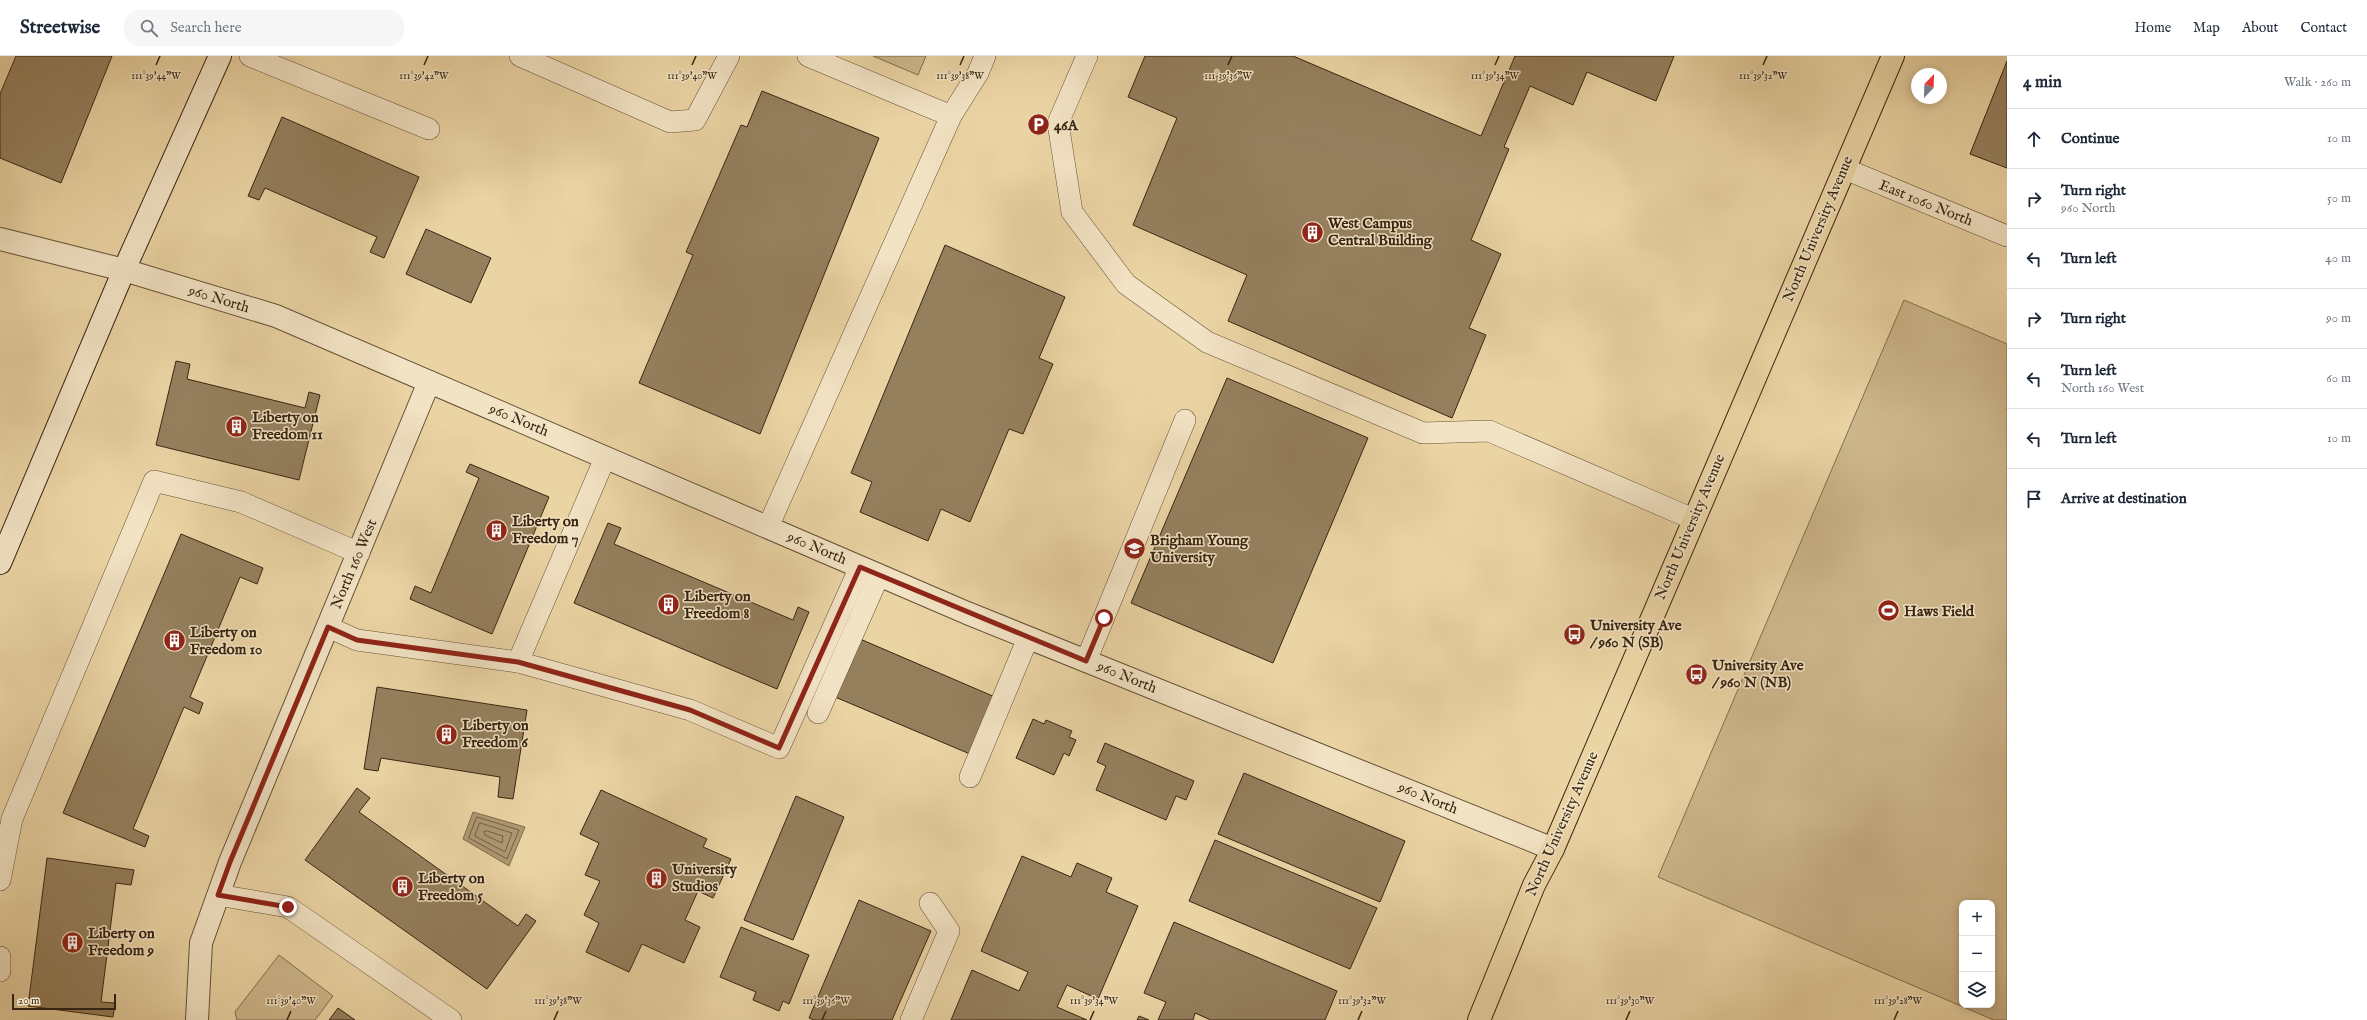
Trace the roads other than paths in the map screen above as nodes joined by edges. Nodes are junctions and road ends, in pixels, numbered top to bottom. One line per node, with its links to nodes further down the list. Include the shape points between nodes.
1 (220, 56): 14 (street)
2 (250, 56): 10 (lane)
3 (520, 56): 4 (lane, via 670,122 695,120)
4 (729, 56)
5 (808, 56): 9 (lane)
6 (985, 56): 9 (lane, via 978,73)
7 (1087, 56): 18 (lane, via 1058,123 1072,212 1126,284 1206,342 1423,433 1489,431)
8 (1893, 56): 11 (highway, North University Avenue)
9 (951, 116): 19 (lane)
10 (429, 129)
11 (1845, 169): 12 (lane, East 1060 North); 18 (highway, North University Avenue)
12 (2007, 236)
13 (0, 239): 14 (street, 960 North)
14 (124, 270): 15 (street, 960 North, via 276,316); 20 (street)
15 (429, 382): 17 (street, 960 North); 21 (street, North 160 West)
16 (1185, 420): 26 (lane)
17 (605, 458): 19 (street, 960 North); 27 (lane)
18 (1693, 519): 30 (highway, North University Avenue)
19 (768, 527): 23 (street, 960 North)
20 (5, 535): 22 (street)
21 (359, 553): 24 (street, North 160 West); 31 (lane, via 241,502 154,481 12,819)
22 (0, 563)
23 (870, 571): 25 (street, 960 North); 27 (lane, via 779,748 690,710); 28 (lane)
24 (328, 627): 27 (lane, via 357,640); 32 (street, North 160 West)
25 (1028, 638): 26 (street, 960 North); 29 (lane)
26 (1086, 661): 30 (street, 960 North)
27 (518, 662)
28 (818, 713)
29 (970, 777)
30 (1553, 849): 39 (highway, North University Avenue, via 1534,885)
31 (0, 880)
32 (218, 895): 36 (street, North 160 West, via 201,944); 37 (lane, via 288,907)
33 (930, 903): 38 (lane, via 949,931)
34 (0, 957): 35 (lane)
35 (0, 971)
36 (197, 1020)
37 (451, 1020)
38 (911, 1020)
39 (1479, 1020)

